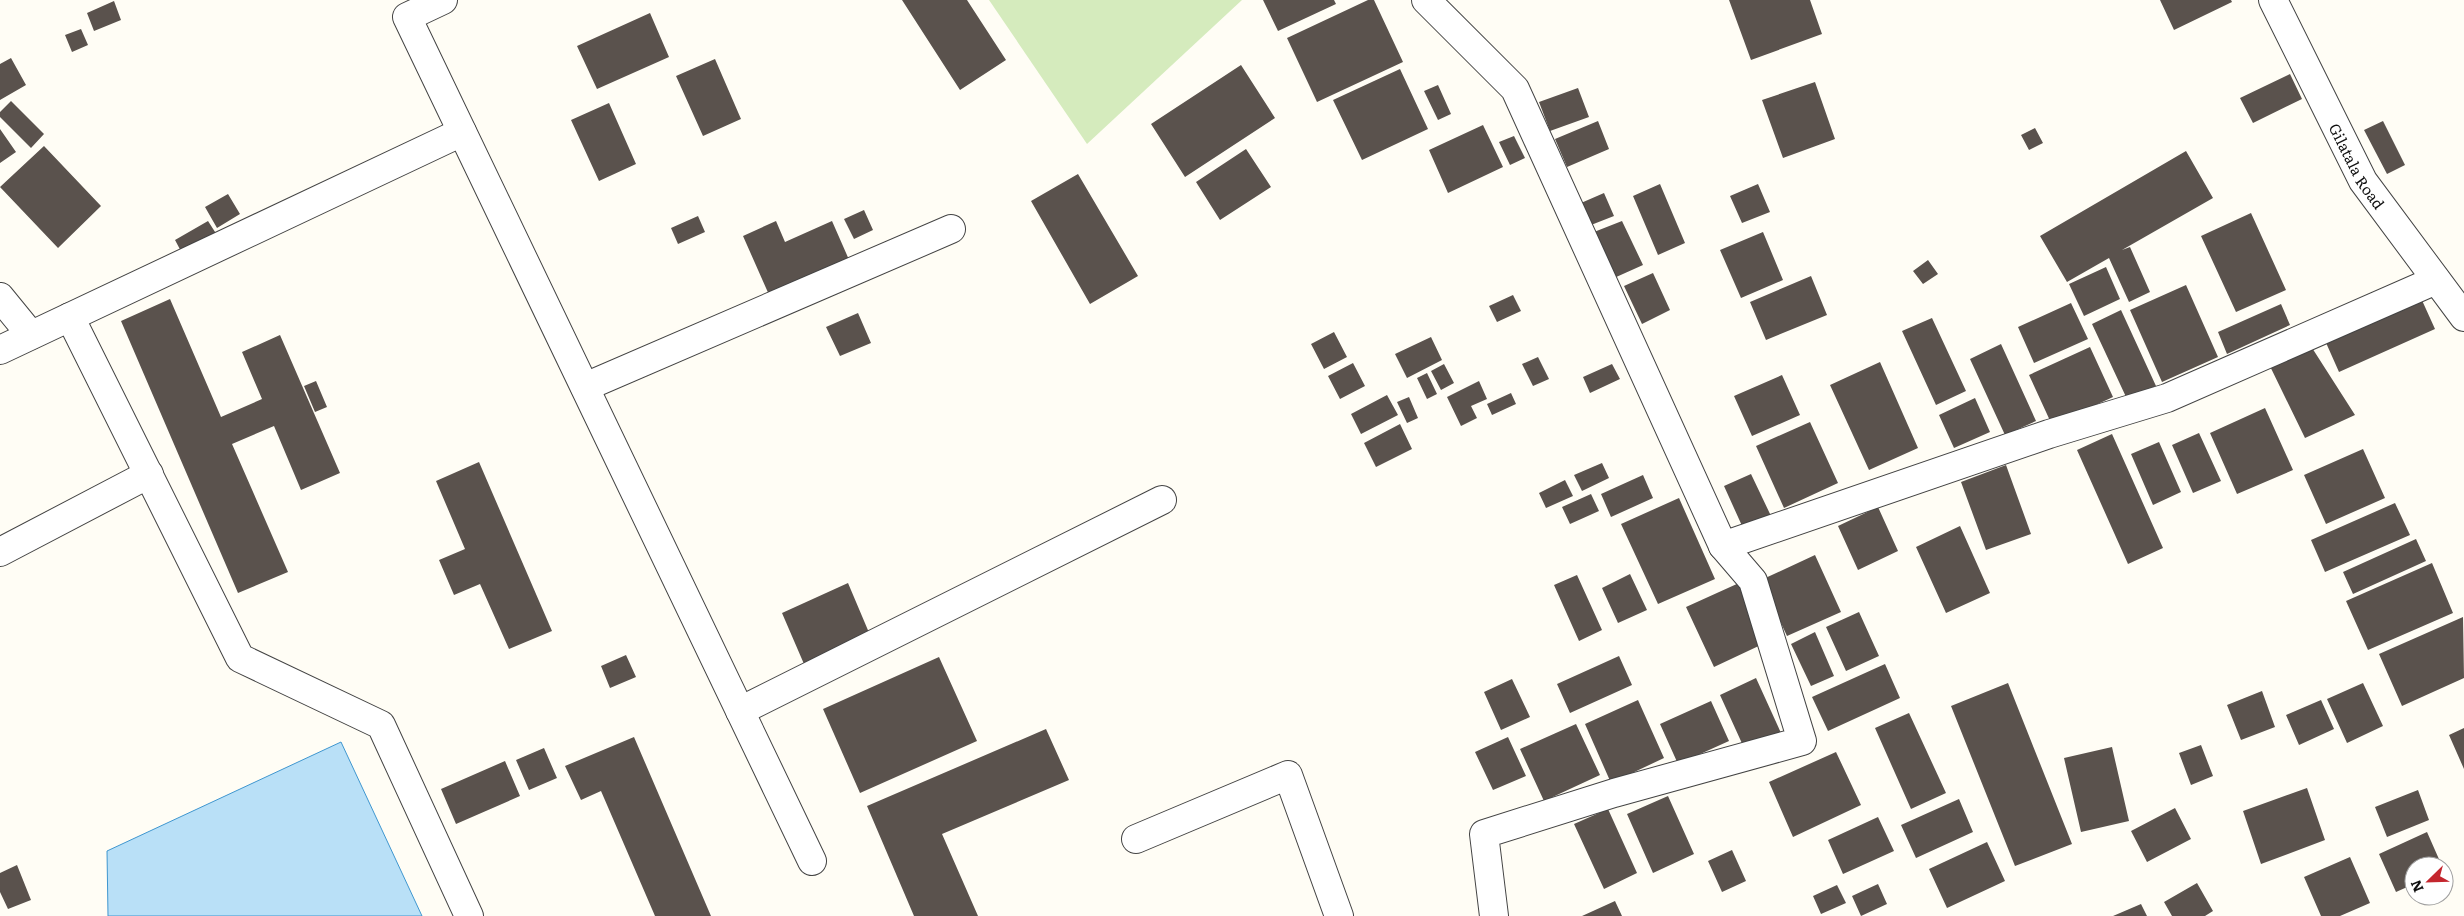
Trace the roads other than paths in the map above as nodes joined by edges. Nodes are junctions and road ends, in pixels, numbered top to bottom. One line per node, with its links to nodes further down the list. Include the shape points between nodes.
1 (443, 0): 4 (street, via 407,17)
2 (1426, 0): 15 (street, via 1515,89)
3 (2273, 0): 6 (street, Gilatala Road, via 2363,181)
4 (462, 132): 8 (street); 12 (street)
5 (951, 229): 12 (street)
6 (2436, 280): 9 (street, Gilatala Road); 15 (street, via 2167,398 2030,440)
7 (0, 297): 10 (street)
8 (70, 317): 10 (street); 13 (street)
9 (2464, 317)
10 (31, 335): 11 (street)
11 (0, 350)
12 (585, 387): 17 (street)
13 (149, 474): 16 (street); 20 (street, via 240,658 381,725)
14 (1162, 500): 17 (street)
15 (1723, 546): 22 (street, via 1753,580 1802,741 1614,793 1484,834)
16 (0, 552)
17 (740, 711): 19 (street)
18 (1136, 839): 21 (street, via 1288,775)
19 (812, 861)
20 (469, 916)
21 (1339, 916)
22 (1494, 916)

